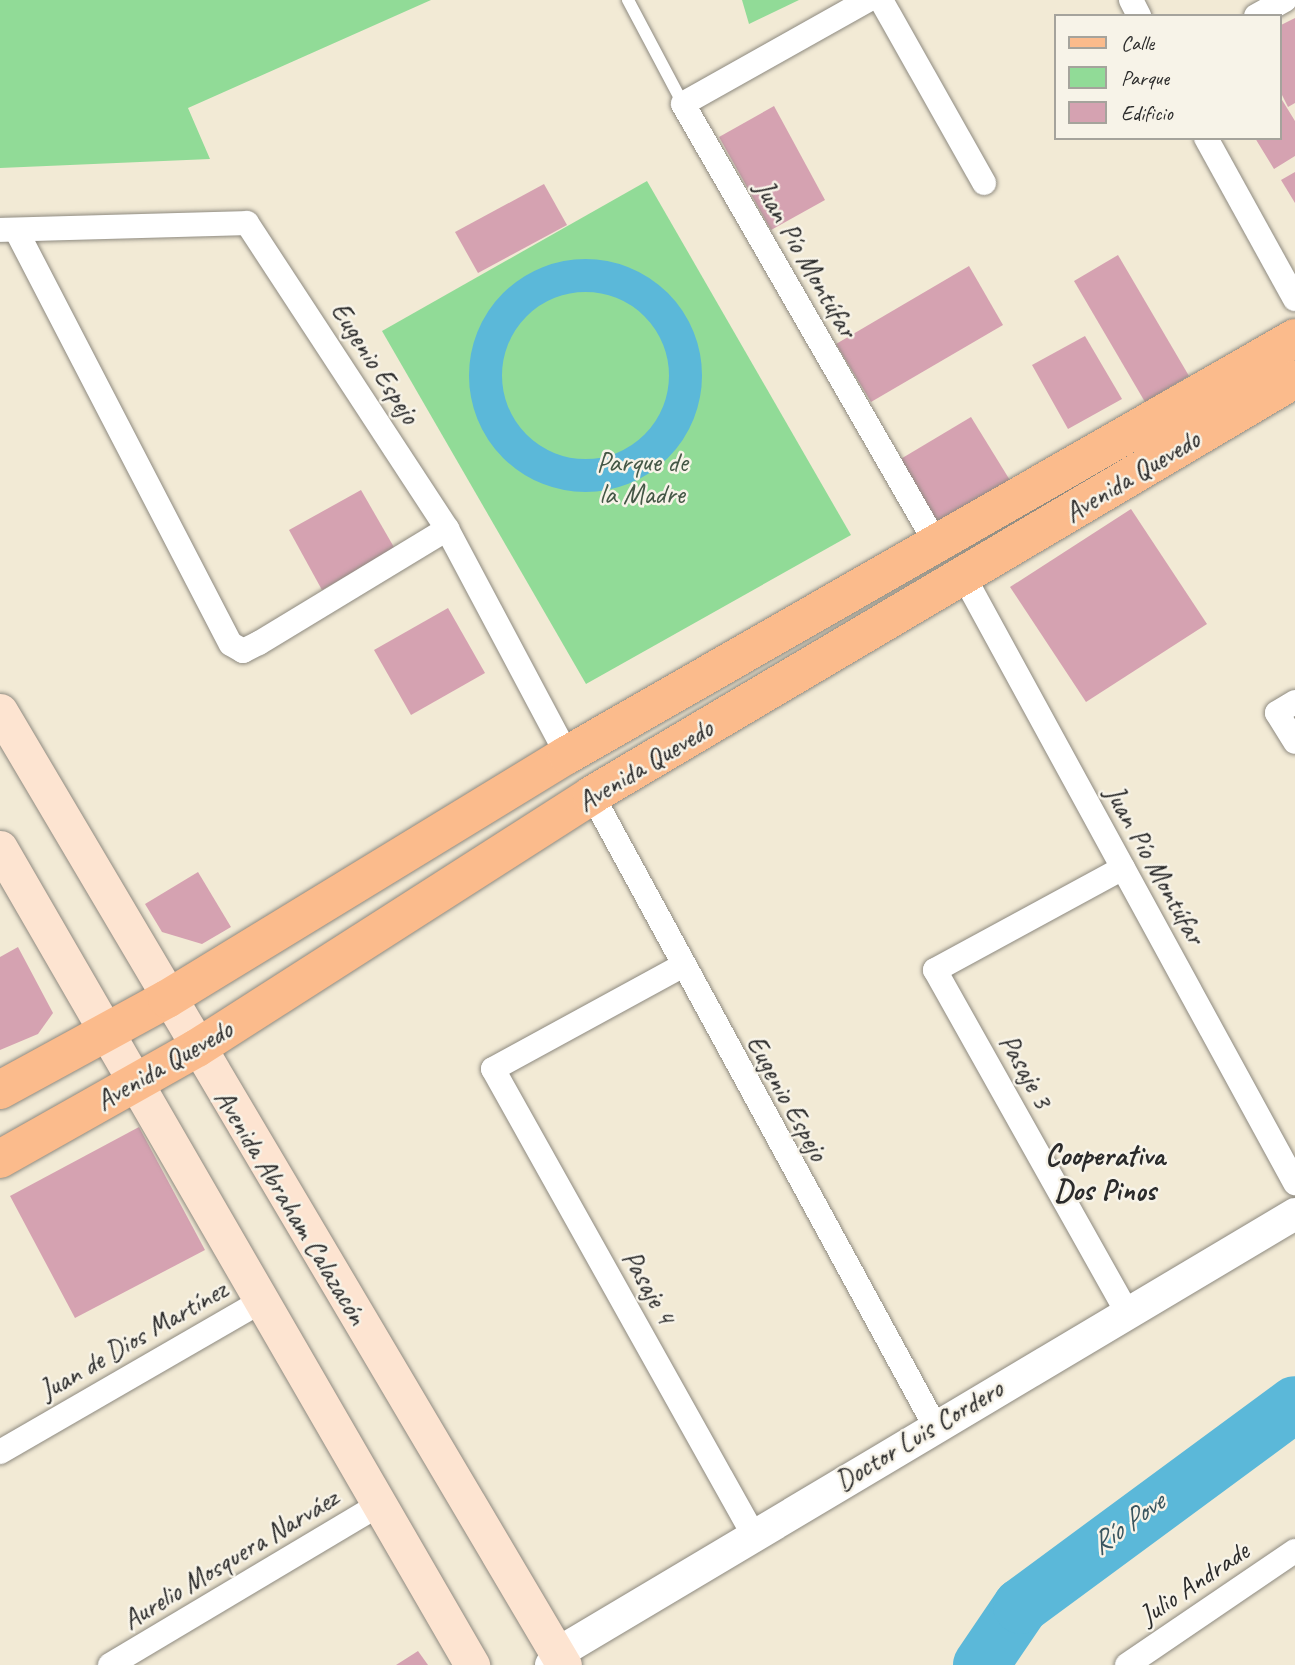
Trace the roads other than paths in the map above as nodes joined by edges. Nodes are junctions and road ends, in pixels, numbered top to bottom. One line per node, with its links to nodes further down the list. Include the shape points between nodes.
1 (628, 0): 6 (lane, Juan Pío Montúfar)
2 (868, 0): 6 (street)
3 (881, 0): 8 (street)
4 (1285, 0): 5 (street)
5 (1260, 14)
6 (682, 104): 14 (street, Juan Pío Montúfar)
7 (1207, 140): 10 (street)
8 (984, 183)
9 (8, 230): 13 (street, Eugenio Espejo, via 247,223); 13 (street, via 237,648 243,651 259,643)
10 (1295, 299)
11 (1295, 338): 14 (main road, Avenida Quevedo)
12 (1295, 379): 15 (main road, Avenida Quevedo)
13 (447, 529): 19 (street, Eugenio Espejo)
14 (937, 545): 19 (main road, Avenida Quevedo)
15 (962, 575): 20 (main road, Avenida Quevedo); 22 (street, Juan Pío Montúfar)
16 (1286, 708): 18 (street)
17 (0, 711): 24 (main road, Avenida Abraham Calazacón)
18 (1295, 742)
19 (566, 755): 24 (main road, Avenida Quevedo)
20 (592, 795): 23 (street, Eugenio Espejo); 26 (main road, Avenida Quevedo)
21 (0, 848): 25 (main road)
22 (1123, 868): 30 (street, Juan Pío Montúfar); 33 (street, Pasaje 3, via 935,970)
23 (680, 967): 34 (street, Eugenio Espejo); 37 (street, Pasaje 4, via 493,1069)
24 (167, 999): 25 (main road, Avenida Quevedo); 26 (main road, Avenida Abraham Calazacón)
25 (107, 1031): 27 (main road); 28 (main road, Avenida Quevedo)
26 (197, 1048): 27 (main road, Avenida Quevedo); 39 (main road, Avenida Abraham Calazacón)
27 (136, 1081): 29 (main road, Avenida Quevedo); 32 (main road)
28 (0, 1090)
29 (0, 1159)
30 (1295, 1183)
31 (1295, 1214): 33 (street, Doctor Luis Cordero)
32 (260, 1302): 35 (street, Juan de Dios Martínez); 36 (main road)
33 (1127, 1312): 34 (street, Doctor Luis Cordero)
34 (934, 1426): 37 (street, Doctor Luis Cordero)
35 (0, 1452)
36 (380, 1504): 40 (street, Aurelio Mosquera Narváez); 41 (main road)
37 (753, 1534): 39 (street, Doctor Luis Cordero)
38 (1295, 1551): 42 (street, Julio Andrade)
39 (558, 1661)
40 (110, 1665)
41 (472, 1665)
42 (1127, 1665)

